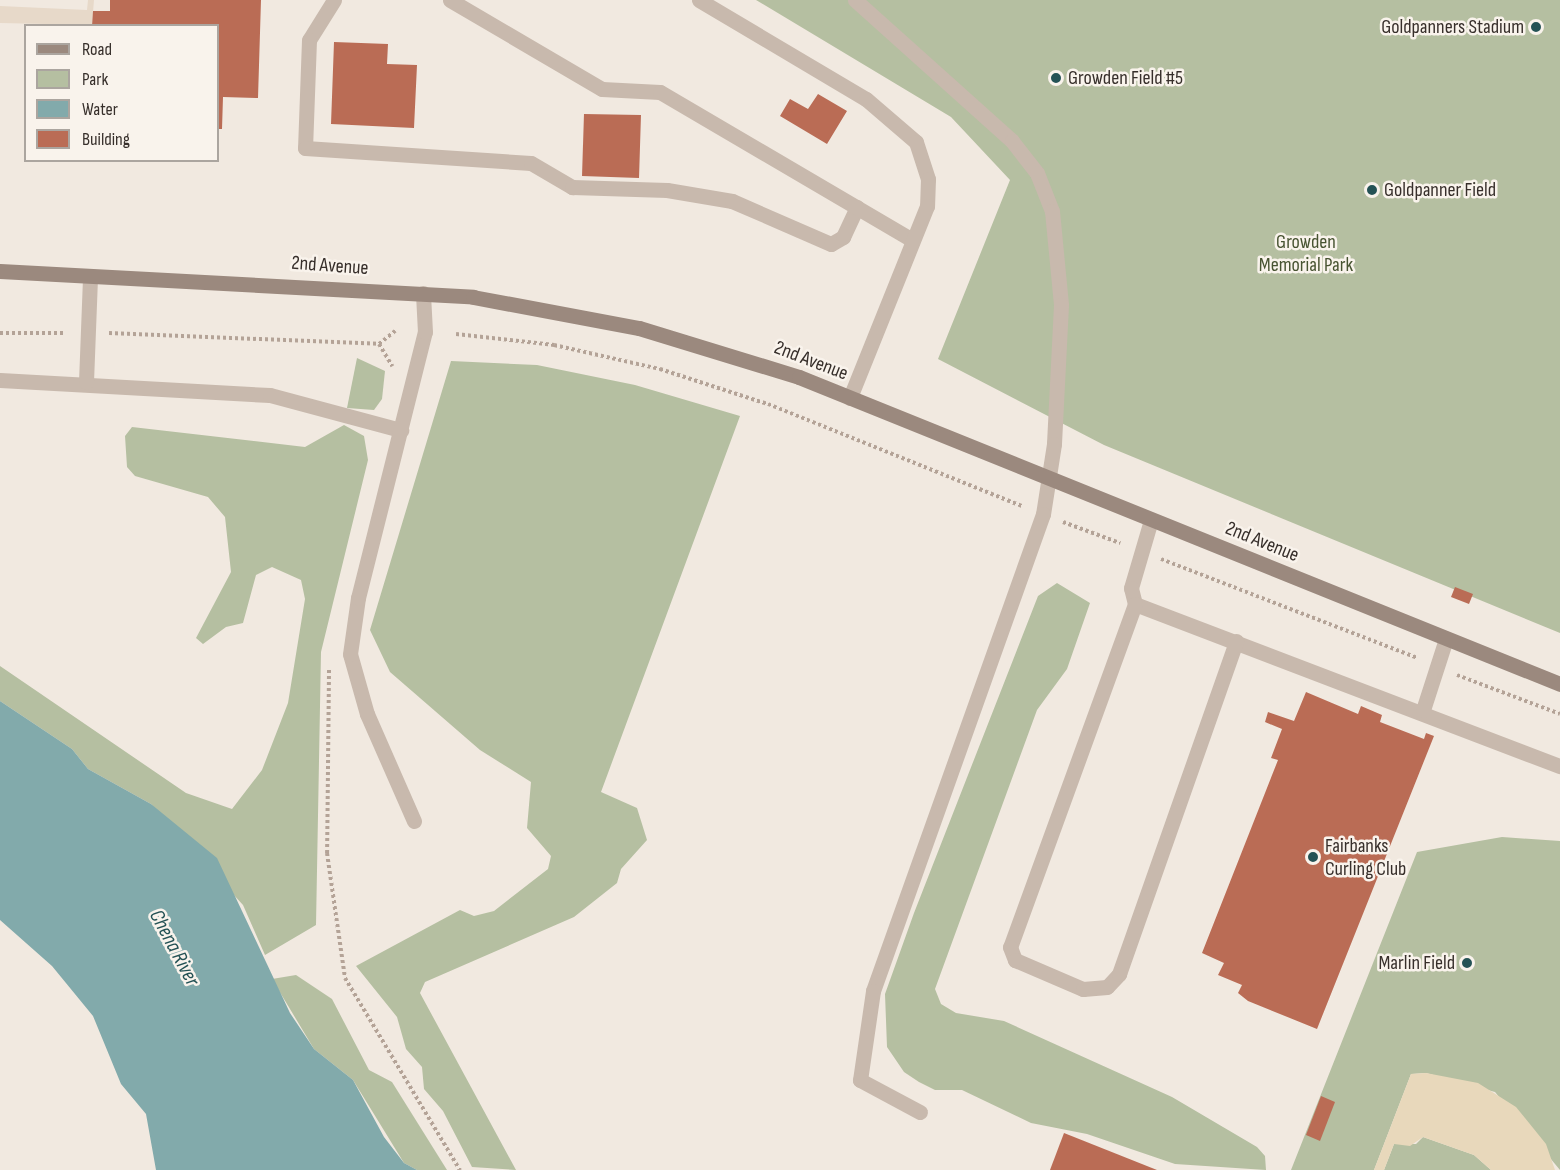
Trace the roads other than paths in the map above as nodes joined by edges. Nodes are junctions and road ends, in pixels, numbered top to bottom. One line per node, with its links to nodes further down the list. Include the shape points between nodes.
1 (334, 0): 5 (lane, via 309,40 305,148 531,164 572,187 667,190 732,201 831,244 843,237)
2 (450, 0): 5 (lane, via 602,89 660,92)
3 (699, 0): 6 (lane, via 866,99 916,142 928,188 927,206)
4 (855, 0): 14 (lane, via 1012,141 1045,192 1052,211 1061,305)
5 (857, 207): 6 (lane)
6 (912, 240): 12 (lane)
7 (0, 271): 8 (street, 2nd Avenue)
8 (90, 276): 9 (street, 2nd Avenue); 11 (lane)
9 (423, 293): 12 (street, 2nd Avenue, via 567,312 639,328 722,350); 13 (lane, via 425,332)
10 (0, 380): 11 (lane)
11 (86, 382): 13 (lane, via 270,395)
12 (850, 398): 14 (street, 2nd Avenue)
13 (401, 430): 22 (lane, via 358,598 350,654 367,714)
14 (1048, 478): 15 (street, 2nd Avenue); 23 (lane, via 1043,514 873,991 860,1080)
15 (1151, 520): 16 (lane, via 1131,588); 17 (street, 2nd Avenue)
16 (1135, 604): 18 (lane); 18 (lane, via 1010,947 1016,960 1083,989 1107,987 1119,974)
17 (1446, 639): 19 (street, 2nd Avenue); 20 (lane)
18 (1236, 641): 20 (lane)
19 (1560, 684)
20 (1423, 710): 21 (lane)
21 (1560, 766)
22 (414, 821)
23 (920, 1112)

